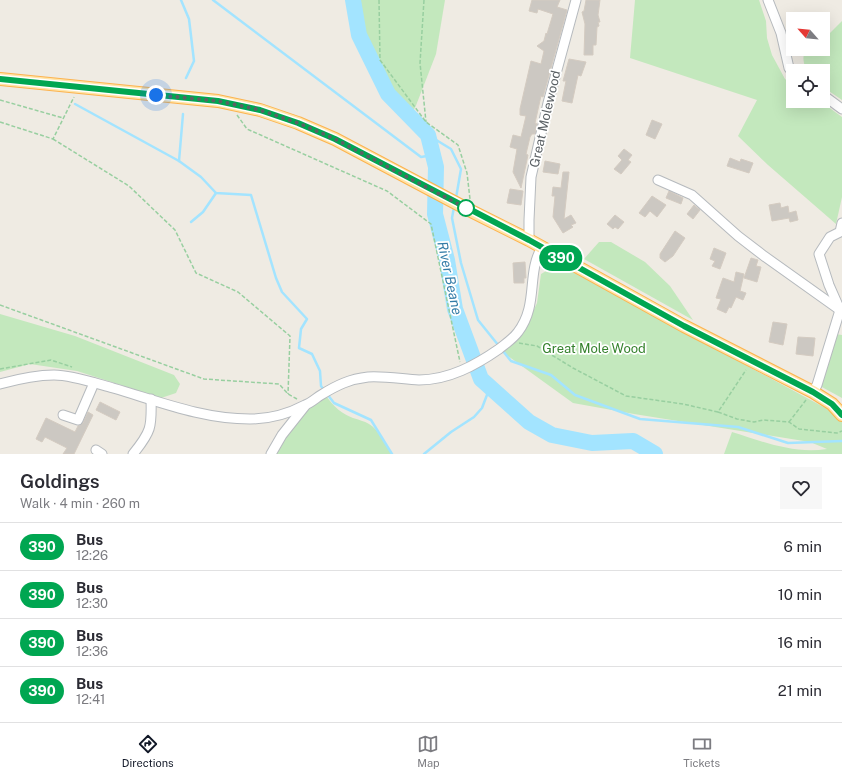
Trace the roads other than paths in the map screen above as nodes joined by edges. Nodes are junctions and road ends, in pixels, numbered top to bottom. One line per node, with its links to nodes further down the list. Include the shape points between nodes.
1 (576, 0): 9 (street, Great Molewood, via 533,169)
2 (768, 0): 3 (street, via 781,33)
3 (787, 64)
4 (0, 79): 9 (main road, via 218,101 260,110 335,139)
5 (830, 100): 6 (street)
6 (842, 109)
7 (658, 180): 11 (street, via 692,195 749,244)
8 (842, 223): 11 (street, via 840,232 830,237 818,254)
9 (529, 240): 10 (main road)
10 (542, 247): 14 (main road, via 607,285); 16 (street, via 535,262 529,311 518,332 491,354 464,370 439,378 420,380 377,376 354,379 338,384)
11 (840, 310): 14 (street)
12 (94, 383): 13 (street, via 55,375 21,378); 15 (street); 17 (street, via 78,420)
13 (0, 384)
14 (813, 392): 18 (main road, via 832,404)
15 (152, 399): 16 (street, via 198,414 249,419 269,419); 19 (street, via 151,428)
16 (306, 405): 20 (street, via 282,435)
17 (63, 415)
18 (842, 415)
19 (133, 454)
20 (271, 454)

